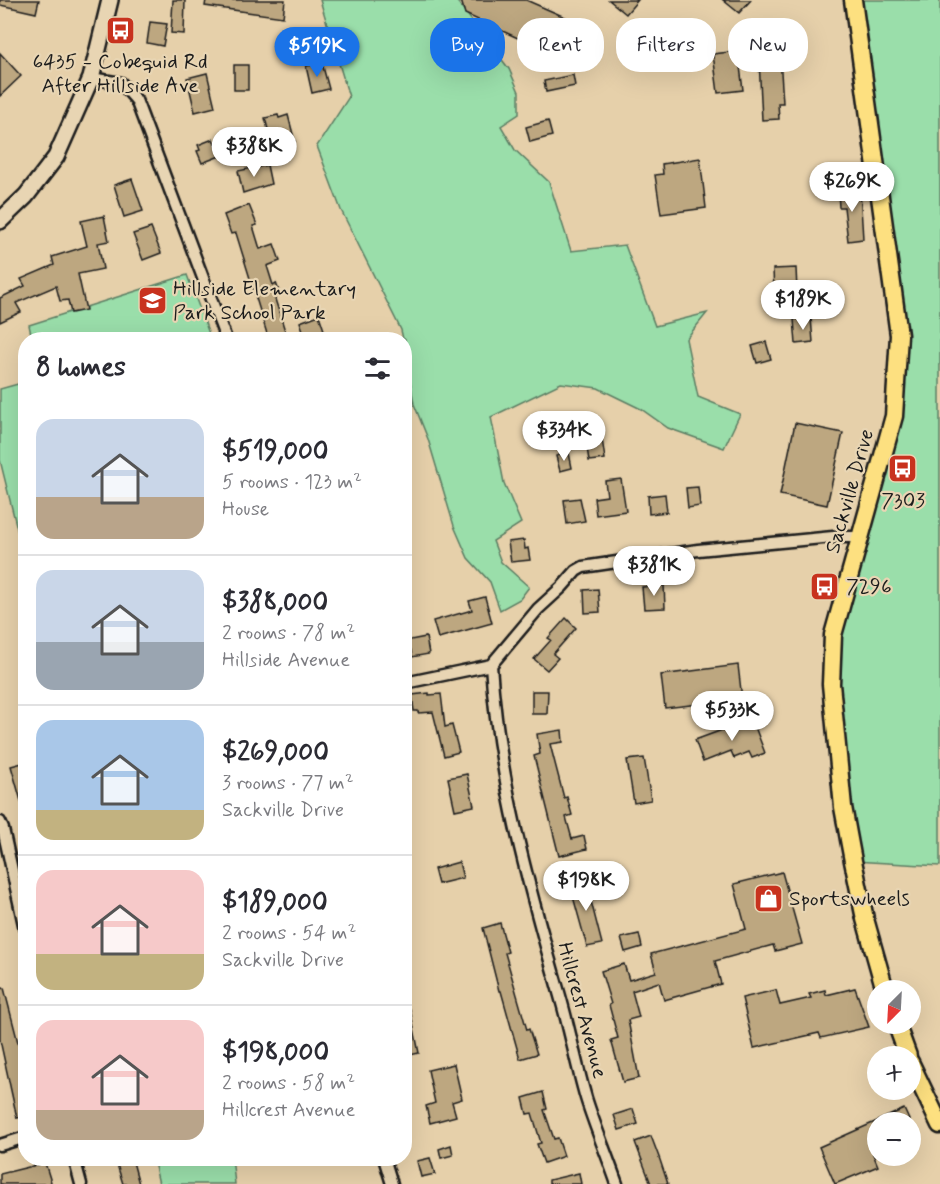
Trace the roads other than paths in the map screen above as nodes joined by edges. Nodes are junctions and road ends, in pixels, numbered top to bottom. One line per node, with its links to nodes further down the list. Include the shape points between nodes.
1 (110, 0): 3 (main road)
2 (853, 0): 6 (main road, Sackville Drive, via 899,335 894,416)
3 (91, 78): 4 (main road, via 56,157 26,196); 5 (street, via 121,83 136,100)
4 (0, 221)
5 (223, 332)
6 (860, 537): 7 (street, via 698,550 583,567 538,609); 11 (main road, Sackville Drive, via 833,635 831,684 853,861)
7 (491, 665): 8 (street); 20 (street, Hillcrest Avenue, via 495,721 530,892 586,1098)
8 (412, 682)
9 (0, 822): 10 (street)
10 (18, 897)
11 (882, 980)
12 (921, 1085): 13 (main road)
13 (940, 1125)
14 (18, 1139): 15 (street)
15 (0, 1145)
16 (76, 1166): 18 (street)
17 (386, 1166): 19 (street)
18 (81, 1184)
19 (392, 1184)
20 (617, 1184)

